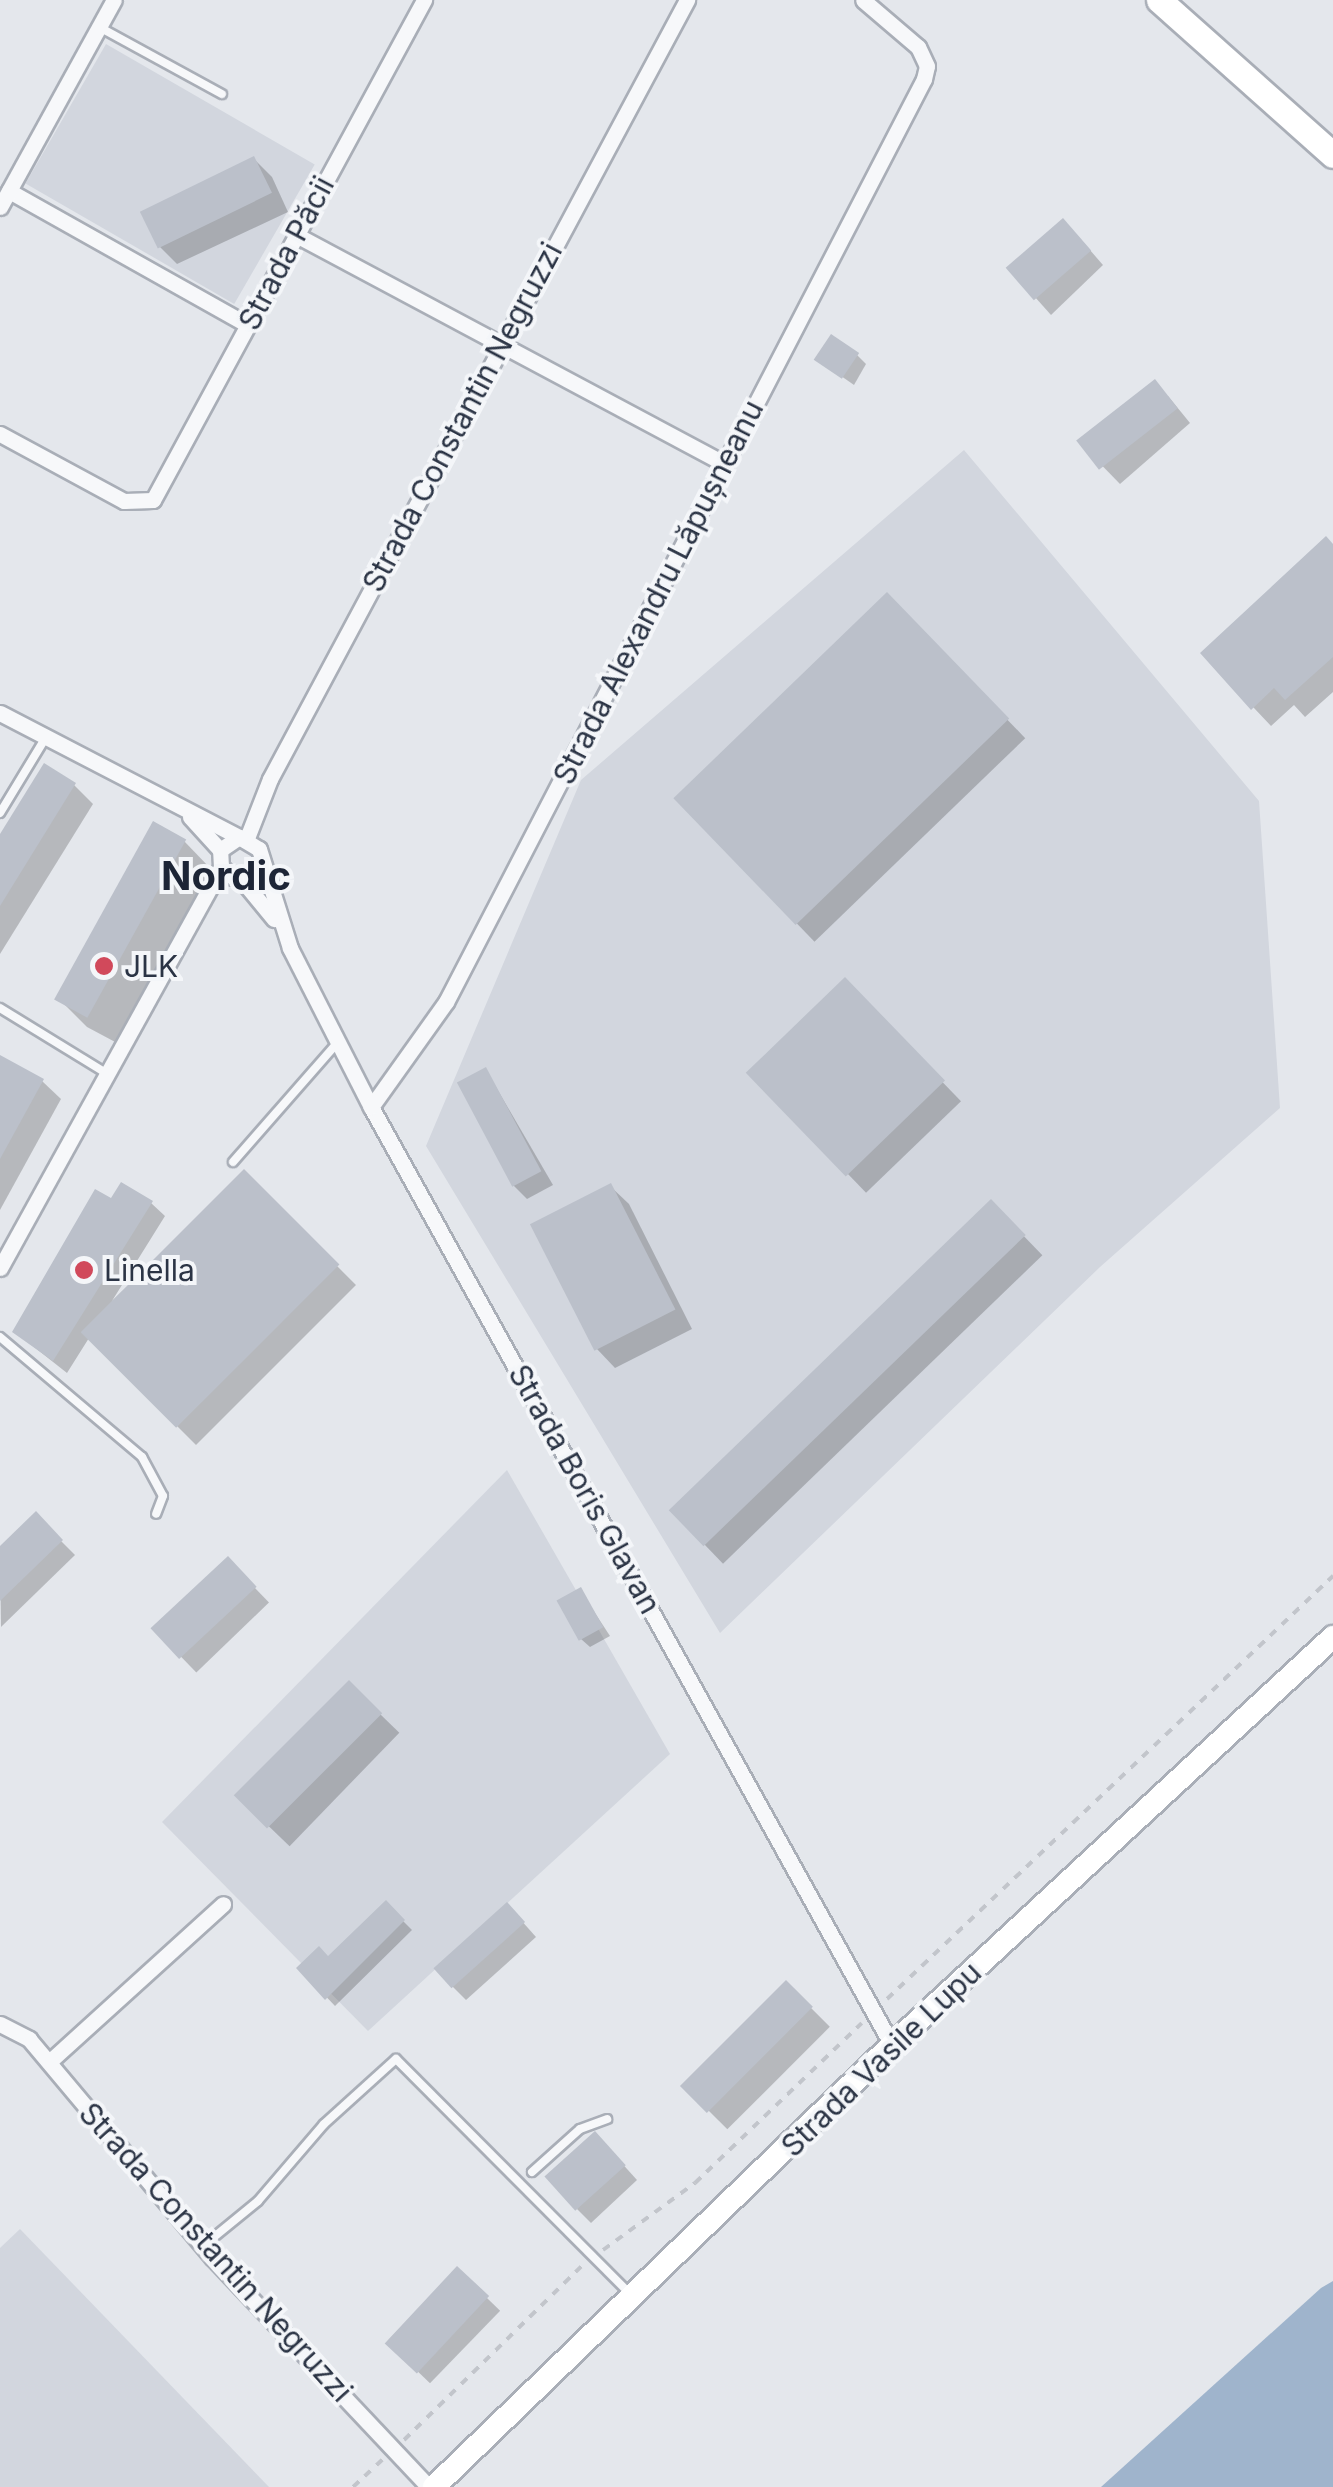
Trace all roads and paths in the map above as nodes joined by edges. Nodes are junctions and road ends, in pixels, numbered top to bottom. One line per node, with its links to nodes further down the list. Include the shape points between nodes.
1 (114, 0): 6 (street)
2 (424, 0): 11 (street, Strada Păcii)
3 (687, 0): 13 (street, Strada Constantin Negruzzi)
4 (864, 0): 15 (street, Strada Alexandru Lăpușneanu, via 906,34 927,66)
5 (1158, 0): 8 (main road)
6 (100, 27): 7 (lane); 9 (street)
7 (222, 94)
8 (1333, 155)
9 (9, 191): 10 (street); 12 (street)
10 (0, 207)
11 (296, 235): 12 (street, Strada Păcii); 13 (street)
12 (248, 325): 14 (street, Strada Păcii, via 158,494 146,504 124,501)
13 (498, 347): 15 (street); 20 (street, Strada Constantin Negruzzi)
14 (0, 434)
15 (724, 464): 27 (street, Strada Alexandru Lăpușneanu, via 446,1002)
16 (0, 713): 17 (street, Strada Boris Glavan)
17 (46, 737): 18 (street, Strada Boris Glavan); 19 (lane)
18 (184, 810): 20 (street, Strada Boris Glavan); 22 (street, Strada Boris Glavan)
19 (0, 813)
20 (243, 838): 21 (street, Strada Boris Glavan, via 258,849); 22 (street)
21 (259, 865): 22 (street); 23 (street, Strada Boris Glavan)
22 (229, 868): 23 (street, Strada Boris Glavan); 26 (street)
23 (282, 930): 25 (street, Strada Boris Glavan)
24 (0, 1008): 26 (lane)
25 (338, 1042): 27 (street, Strada Boris Glavan); 28 (lane)
26 (103, 1071): 29 (street)
27 (370, 1107): 35 (street, Strada Boris Glavan)
28 (233, 1162)
29 (0, 1268)
30 (0, 1338): 31 (lane, via 142,1457 163,1496)
31 (156, 1514)
32 (1333, 1576): 35 (path)
33 (1333, 1637): 37 (main road, Strada Vasile Lupu)
34 (223, 1904): 38 (street)
35 (874, 2011): 37 (street, Strada Boris Glavan); 42 (path, via 694,2183)
36 (0, 2024): 38 (street, Strada Constantin Negruzzi)
37 (892, 2045): 43 (main road, Strada Vasile Lupu)
38 (48, 2062): 41 (street, Strada Constantin Negruzzi)
39 (608, 2119): 40 (lane, via 580,2129)
40 (532, 2172)
41 (203, 2246): 42 (lane, via 258,2201 324,2124 396,2059); 44 (street, Strada Constantin Negruzzi)
42 (593, 2257): 43 (lane); 44 (path)
43 (634, 2298): 46 (main road, Strada Vasile Lupu)
44 (393, 2450): 45 (path); 46 (street, Strada Constantin Negruzzi)
45 (353, 2487)
46 (431, 2487)

